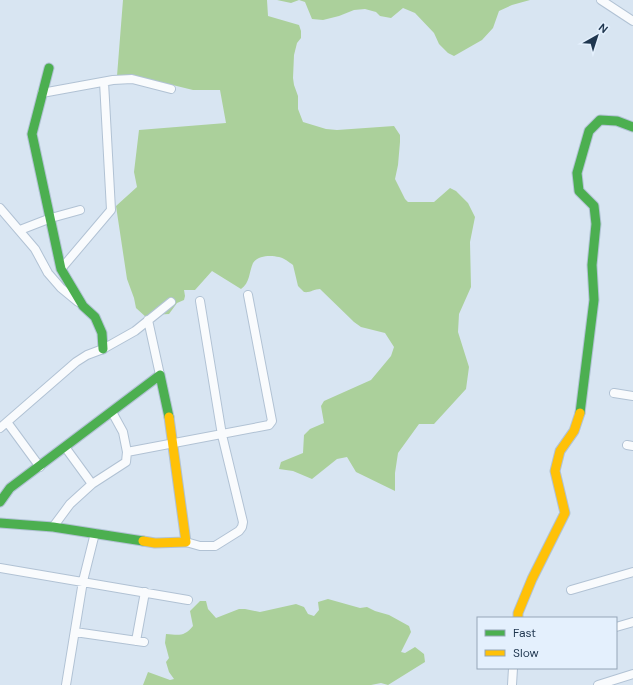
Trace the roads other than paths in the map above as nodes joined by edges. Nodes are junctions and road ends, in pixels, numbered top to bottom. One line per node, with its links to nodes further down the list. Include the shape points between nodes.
1 (601, 0): 2 (street)
2 (633, 21)
3 (48, 68): 6 (street)
4 (104, 82): 5 (street, via 132,79); 6 (street); 12 (street, via 111,210)
5 (171, 89)
6 (42, 93): 10 (street, via 32,134)
7 (633, 127): 42 (street, via 616,121 600,120 589,131 577,172 579,191 594,206 596,224 592,265 594,300 580,414 574,431 560,451 555,471 565,513 532,579)
8 (0, 208): 11 (street)
9 (80, 210): 10 (street)
10 (51, 218): 11 (street); 12 (street)
11 (20, 230): 16 (street, via 35,249 48,273)
12 (61, 269): 16 (street)
13 (248, 295): 25 (street, via 272,421 269,425)
14 (200, 301): 25 (street)
15 (171, 302): 17 (street)
16 (83, 306): 18 (street, via 95,317 102,333)
17 (148, 320): 18 (street); 19 (street)
18 (103, 350): 23 (street, via 76,362)
19 (160, 375): 22 (street); 26 (street)
20 (614, 393): 21 (street)
21 (633, 396)
22 (112, 412): 27 (street); 28 (street, via 123,432)
23 (7, 422): 24 (street); 29 (street)
24 (0, 428)
25 (222, 435): 26 (street); 35 (street, via 243,522 242,527 215,546 200,546)
26 (173, 444): 28 (street); 35 (street)
27 (65, 447): 29 (street); 30 (street)
28 (127, 452): 30 (street, via 123,465)
29 (40, 467): 31 (street, via 10,488)
30 (92, 484): 33 (street, via 70,504)
31 (0, 502)
32 (0, 523): 33 (street)
33 (53, 526): 34 (street)
34 (95, 533): 35 (street, via 155,543); 38 (street)
35 (186, 542)
36 (0, 568): 38 (street)
37 (633, 572): 39 (street)
38 (83, 581): 40 (street); 45 (street)
39 (571, 590)
40 (145, 592): 41 (street); 45 (street, via 140,641)
41 (188, 600)
42 (518, 617)
43 (633, 622): 44 (street)
44 (617, 627)
45 (75, 632): 48 (street)
46 (513, 669): 49 (street)
47 (633, 674): 50 (street)
48 (66, 685)
49 (512, 685)
50 (598, 685)

